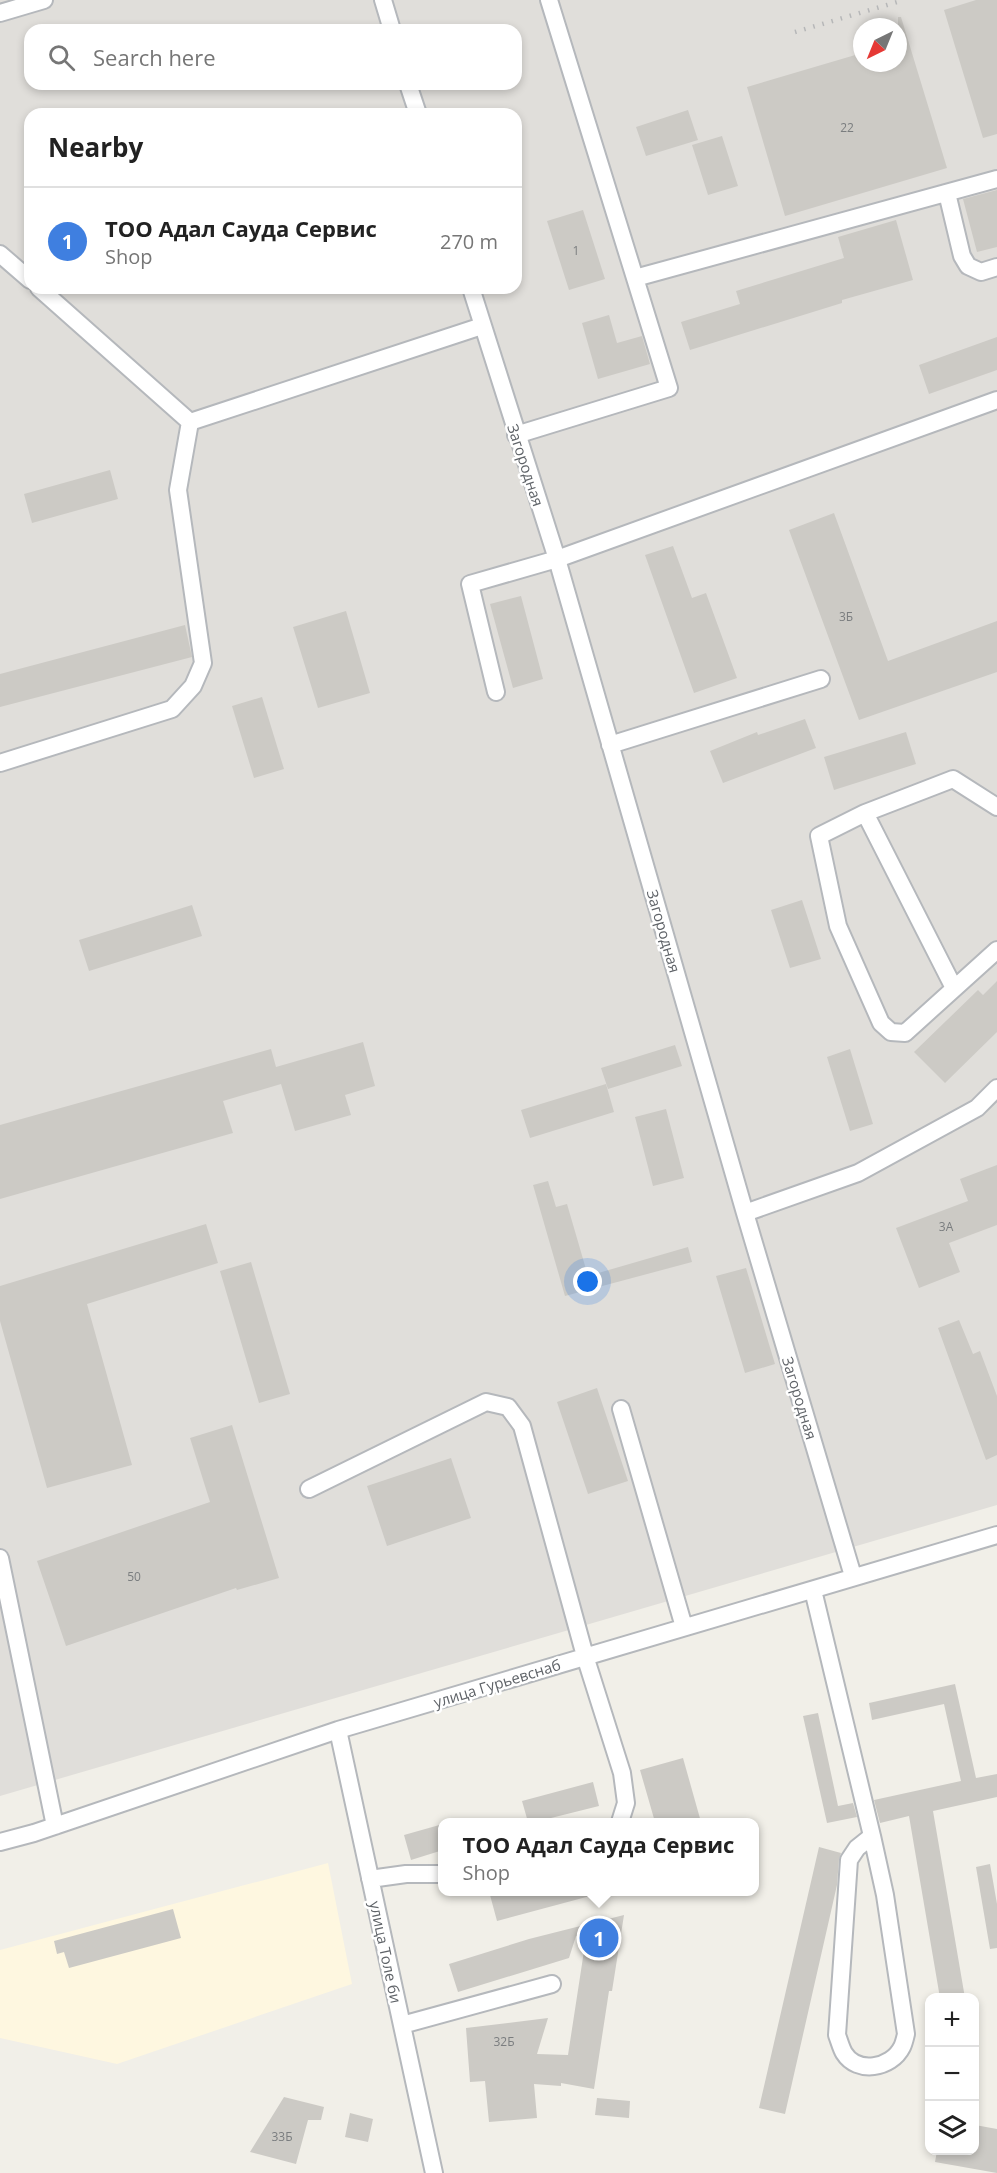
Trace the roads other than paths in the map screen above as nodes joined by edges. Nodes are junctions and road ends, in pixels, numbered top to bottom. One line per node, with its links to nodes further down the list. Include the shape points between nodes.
1 (44, 0): 4 (street)
2 (383, 0): 5 (street)
3 (549, 0): 13 (street)
4 (0, 13)
5 (390, 24)
6 (410, 90): 7 (street)
7 (416, 108)
8 (997, 179): 9 (street)
9 (947, 193): 11 (street, via 968,267 981,272); 13 (street)
10 (0, 254): 12 (street)
11 (997, 267)
12 (24, 275)
13 (635, 278): 19 (street, via 669,388)
14 (46, 294): 18 (street)
15 (473, 294): 16 (street, Загородная)
16 (482, 326): 18 (street); 19 (street, Загородная)
17 (997, 400): 20 (street)
18 (190, 422): 24 (street, via 178,490 203,663 193,686 172,709)
19 (516, 435): 20 (street, Загородная)
20 (557, 559): 22 (street, via 470,585); 23 (street, Загородная)
21 (821, 679): 23 (street)
22 (496, 692)
23 (610, 745): 30 (street, Загородная)
24 (0, 763)
25 (996, 805): 26 (street, via 953,779)
26 (865, 813): 28 (street); 28 (street, via 819,836 838,926 880,1023 891,1032 905,1033)
27 (997, 950): 28 (street)
28 (954, 988)
29 (997, 1088): 30 (street, via 977,1108 858,1173)
30 (745, 1213): 35 (street, Загородная)
31 (621, 1409): 37 (street)
32 (309, 1489): 38 (street, via 486,1402 508,1407 522,1426)
33 (997, 1535): 35 (street, улица Гурьевснаб)
34 (0, 1558): 41 (street)
35 (853, 1576): 36 (street, улица Гурьевснаб)
36 (813, 1590): 37 (street, улица Гурьевснаб); 42 (street)
37 (684, 1628): 38 (street, улица Гурьевснаб)
38 (585, 1656): 39 (street, улица Гурьевснаб); 40 (street, via 622,1773 626,1803)
39 (338, 1730): 41 (street, улица Гурьевснаб); 45 (street, улица Толе би)
40 (621, 1818)
41 (55, 1826): 43 (street, улица Гурьевснаб)
42 (872, 1836): 42 (street, via 906,2034 901,2049 888,2062 871,2067 856,2065 844,2053 837,2035 849,1860)
43 (0, 1842)
44 (438, 1874): 45 (street)
45 (370, 1879): 47 (street, улица Толе би)
46 (552, 1984): 47 (street)
47 (402, 2025): 48 (street, улица Толе би)
48 (434, 2173)

